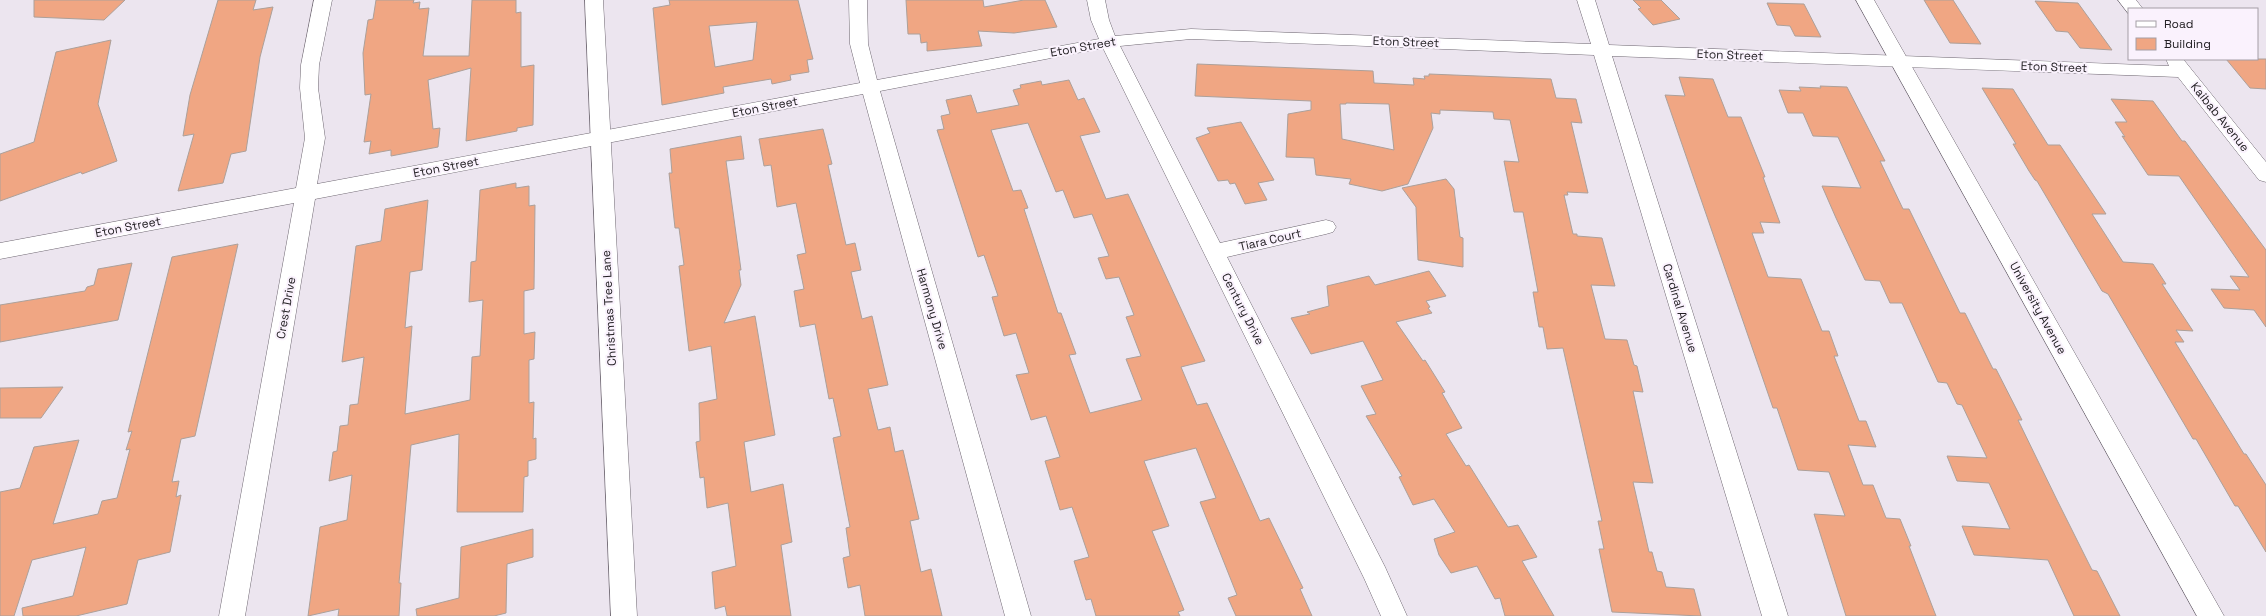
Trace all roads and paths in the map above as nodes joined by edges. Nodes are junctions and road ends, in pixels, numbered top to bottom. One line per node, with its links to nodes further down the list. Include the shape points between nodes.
1 (323, 0): 16 (street, Crest Drive, via 310,65 309,88 315,138)
2 (594, 0): 14 (street, Christmas Tree Lane)
3 (858, 0): 13 (street, Harmony Drive, via 859,44)
4 (1096, 0): 9 (street, Century Drive, via 1100,20)
5 (1586, 0): 10 (street, Cardinal Avenue)
6 (1865, 0): 11 (street, University Avenue)
7 (2127, 0): 8 (street)
8 (2133, 8)
9 (1109, 42): 10 (street, Eton Street, via 1191,34); 13 (street, Eton Street); 19 (street, Century Drive)
10 (1601, 50): 11 (street, Eton Street); 24 (street, Cardinal Avenue)
11 (1900, 62): 12 (street, Eton Street); 25 (street, University Avenue)
12 (2179, 65): 15 (street, Kaibab Avenue)
13 (870, 87): 14 (street, Eton Street); 22 (street, Harmony Drive)
14 (601, 138): 16 (street, Eton Street); 21 (street, Christmas Tree Lane)
15 (2266, 175)
16 (307, 193): 18 (street, Eton Street); 20 (street, Crest Drive)
17 (1326, 227): 19 (street, Tiara Court)
18 (0, 251)
19 (1215, 252): 23 (street, Century Drive)
20 (232, 616)
21 (624, 616)
22 (1018, 616)
23 (1394, 616)
24 (1775, 616)
25 (2211, 616)

